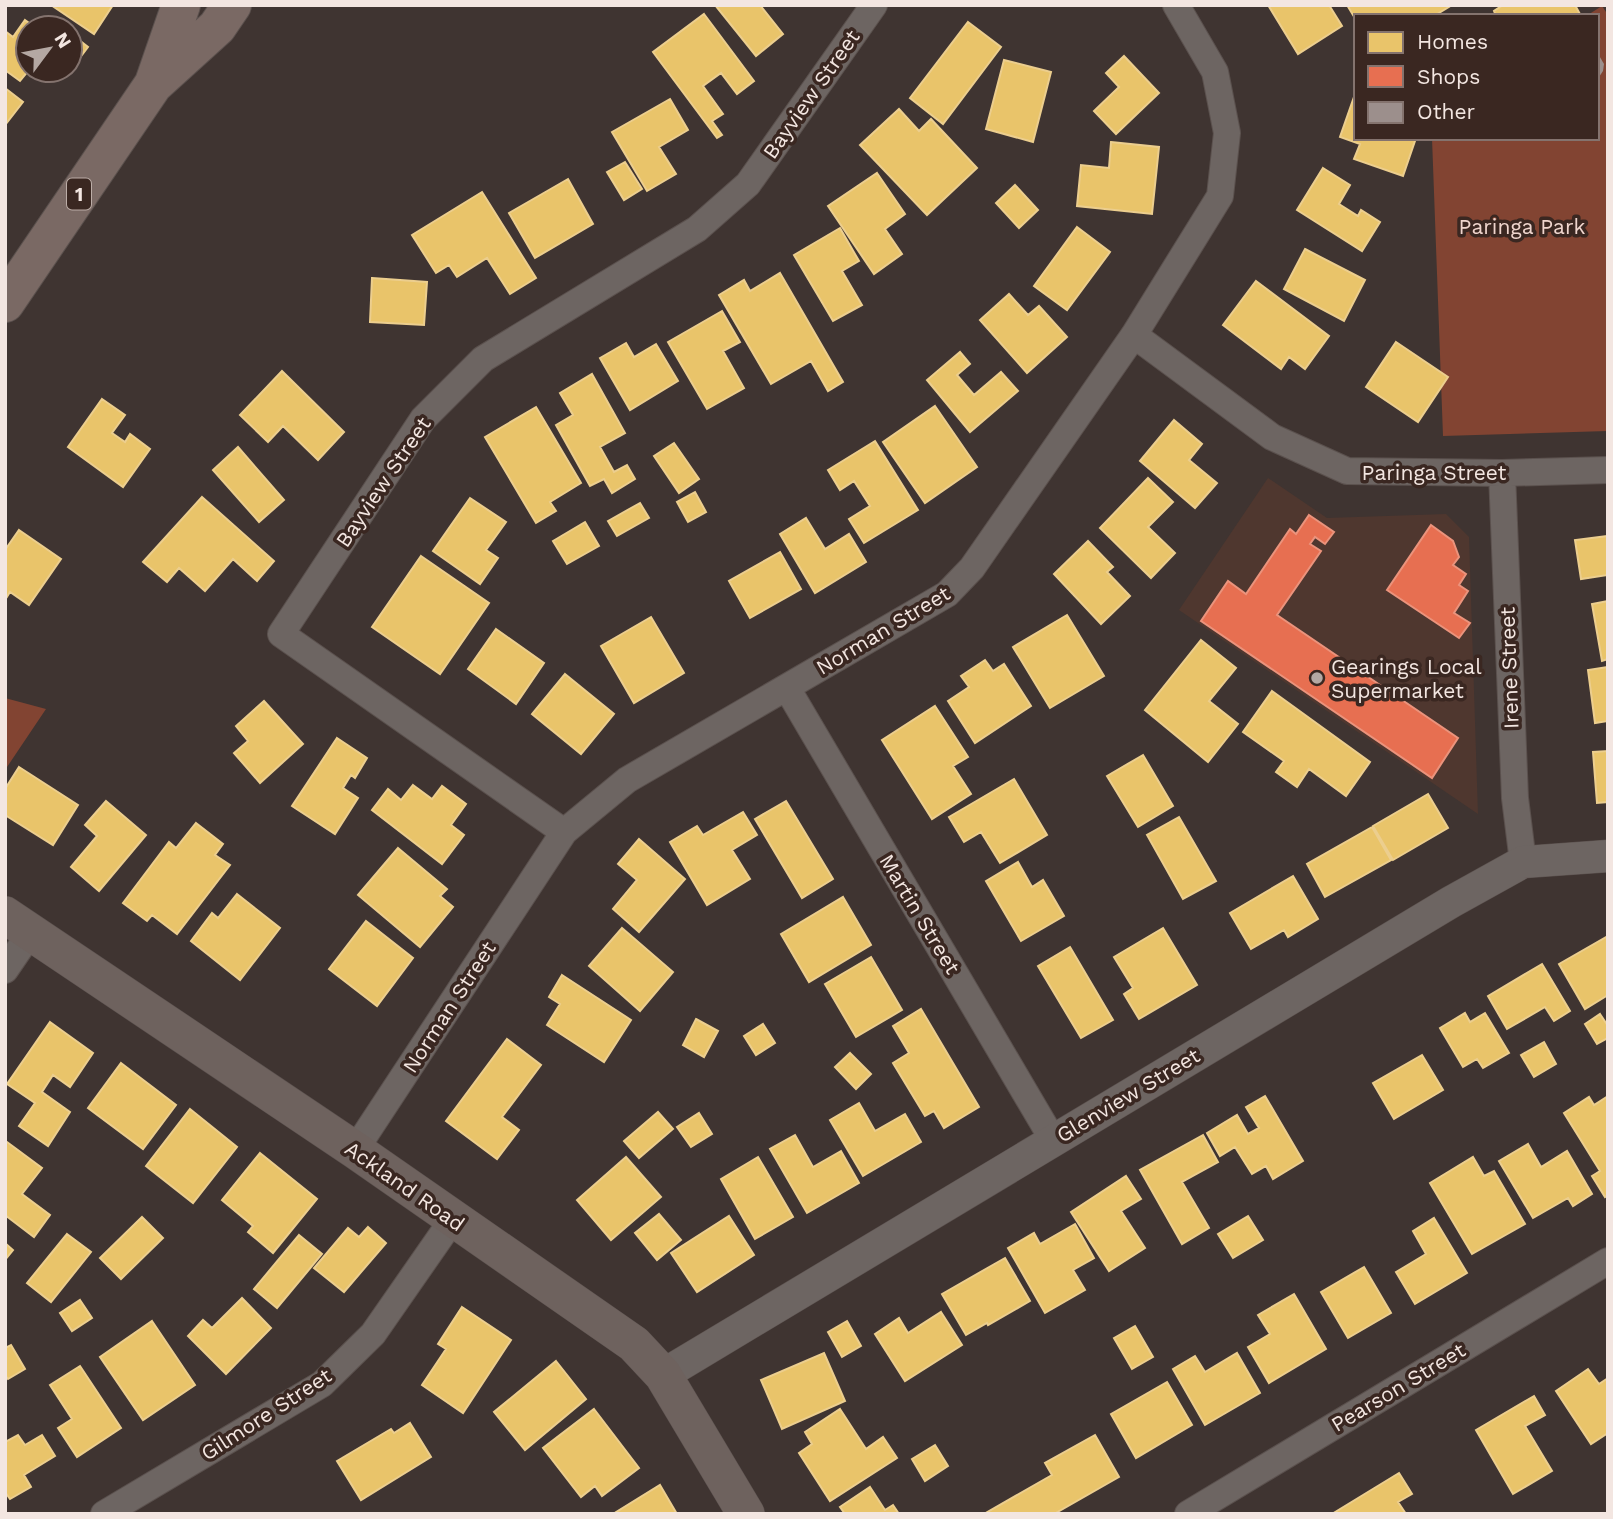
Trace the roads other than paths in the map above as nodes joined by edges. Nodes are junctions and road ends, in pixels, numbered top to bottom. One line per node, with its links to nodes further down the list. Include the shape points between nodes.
1 (181, 5): 5 (highway, 1)
2 (232, 5): 5 (highway, 1, via 217,27)
3 (874, 5): 11 (street, Bayview Street, via 748,184 696,229 483,359 424,419 281,634)
4 (1176, 5): 7 (street, Norman Street, via 1215,72 1227,133 1220,196)
5 (153, 85): 6 (highway, 1)
6 (5, 303)
7 (1134, 335): 9 (street, Paringa Street, via 1272,437 1347,471); 10 (street, Norman Street, via 972,568 947,594)
8 (1608, 470): 9 (street, Paringa Street)
9 (1502, 473): 13 (street, Irene Street, via 1514,798)
10 (787, 688): 11 (street, Norman Street, via 627,780); 16 (street, Martin Street)
11 (564, 832): 17 (street, Norman Street)
12 (1608, 856): 13 (street, Glenview Street)
13 (1523, 862): 16 (street, Glenview Street)
14 (18, 924): 15 (street); 17 (main road, Ackland Road)
15 (5, 970)
16 (1053, 1140): 20 (street, Glenview Street)
17 (355, 1150): 18 (main road, Ackland Road)
18 (453, 1219): 20 (main road, Ackland Road, via 634,1344); 21 (street, Gilmore Street, via 373,1334 322,1384)
19 (1608, 1261): 23 (street, Pearson Street)
20 (663, 1376): 22 (main road, Ackland Road)
21 (104, 1514)
22 (746, 1514)
23 (1188, 1514)

